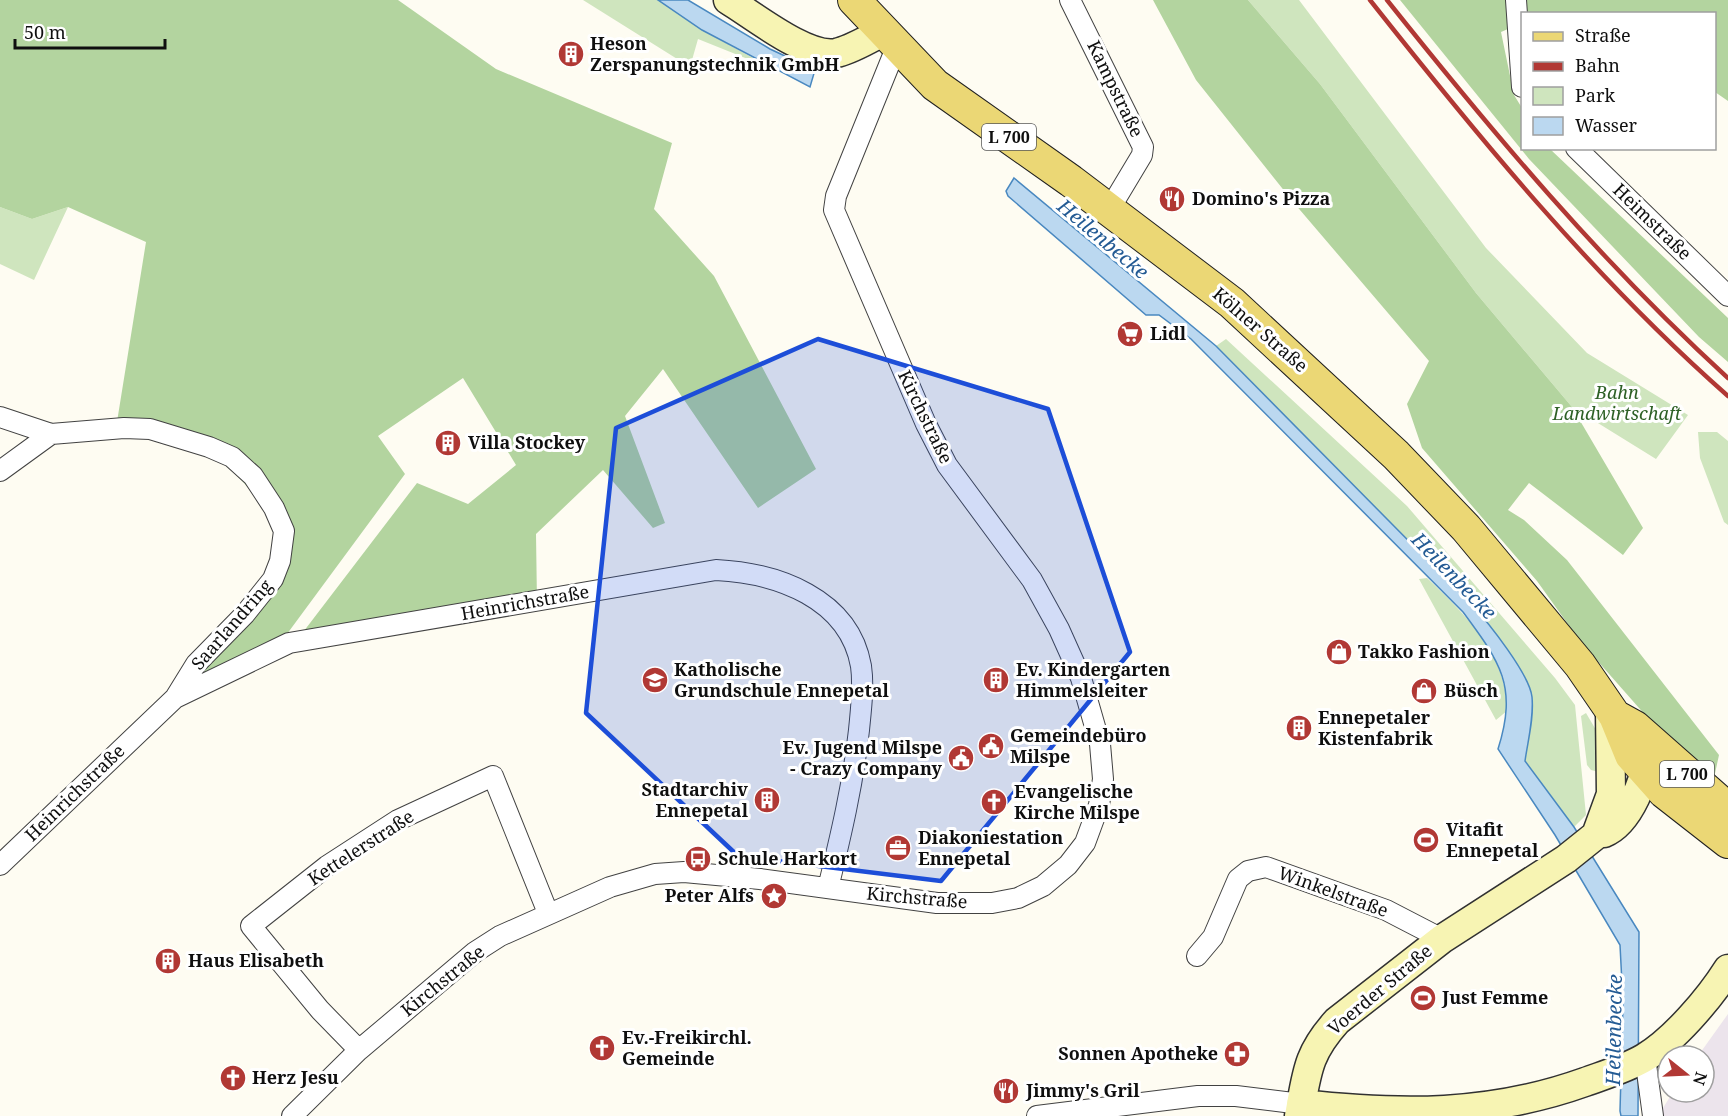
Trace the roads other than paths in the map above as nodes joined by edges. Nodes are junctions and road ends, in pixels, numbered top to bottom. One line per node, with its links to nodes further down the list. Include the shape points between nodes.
1 (728, 0): 5 (main road, via 801,46 824,54)
2 (854, 0): 5 (main road, Kölner Straße)
3 (1070, 0): 8 (street, Kampstraße, via 1143,147)
4 (1516, 0): 6 (street)
5 (889, 40): 8 (main road, Kölner Straße / L 700, via 935,85); 21 (street, Kirchstraße, via 834,210 947,465 1032,580 1068,647 1100,744 1102,779 1099,805 1085,843 1068,866 1043,886 1018,898 992,903 937,903)
6 (1521, 72)
7 (1578, 150): 9 (street, Heimstraße)
8 (1109, 210): 14 (main road, Kölner Straße / L 700, via 1232,303 1422,481 1538,613)
9 (1728, 296)
10 (0, 417): 11 (street)
11 (51, 434): 12 (street); 13 (street, Saarlandring, via 150,429 209,447 232,457 253,476 274,508 284,531 273,579 196,664)
12 (0, 471)
13 (175, 698): 20 (street, Heinrichstraße); 21 (street, Heinrichstraße, via 289,643 716,570 750,572 782,581 837,615 852,639 861,665 863,694 854,770)
14 (1612, 713): 15 (main road, Kölner Straße / L 700); 16 (main road, Kölner Straße / L 700, via 1631,756); 19 (main road, via 1611,794)
15 (1647, 738): 16 (main road, Voerder Straße); 17 (main road, Kölner Straße / L 700)
16 (1645, 772): 18 (main road, Kölner Straße / L 700, via 1664,792); 19 (main road, Voerder Straße, via 1624,815 1607,833)
17 (1728, 809)
18 (1728, 842)
19 (1583, 846): 23 (main road, Voerder Straße)
20 (0, 865)
21 (828, 888): 22 (street, Kirchstraße, via 701,873 655,874 610,886)
22 (548, 913): 26 (street, Kirchstraße, via 475,952); 26 (street, Kettelerstraße, via 493,776 398,819 327,866 251,926 320,1010)
23 (1442, 939): 24 (street, Winkelstraße, via 1386,910 1266,867 1248,871 1238,879 1213,937); 28 (main road, Voerder Straße, via 1354,1006 1324,1036 1308,1063)
24 (1197, 956)
25 (1728, 969): 27 (main road, via 1679,1028)
26 (359, 1050): 29 (street, Kirchstraße)
27 (1645, 1057): 28 (main road, via 1568,1089 1476,1110); 31 (street)
28 (1300, 1110): 30 (street, via 1236,1096 1198,1096)
29 (292, 1116)
30 (1037, 1116)
31 (1653, 1116)

